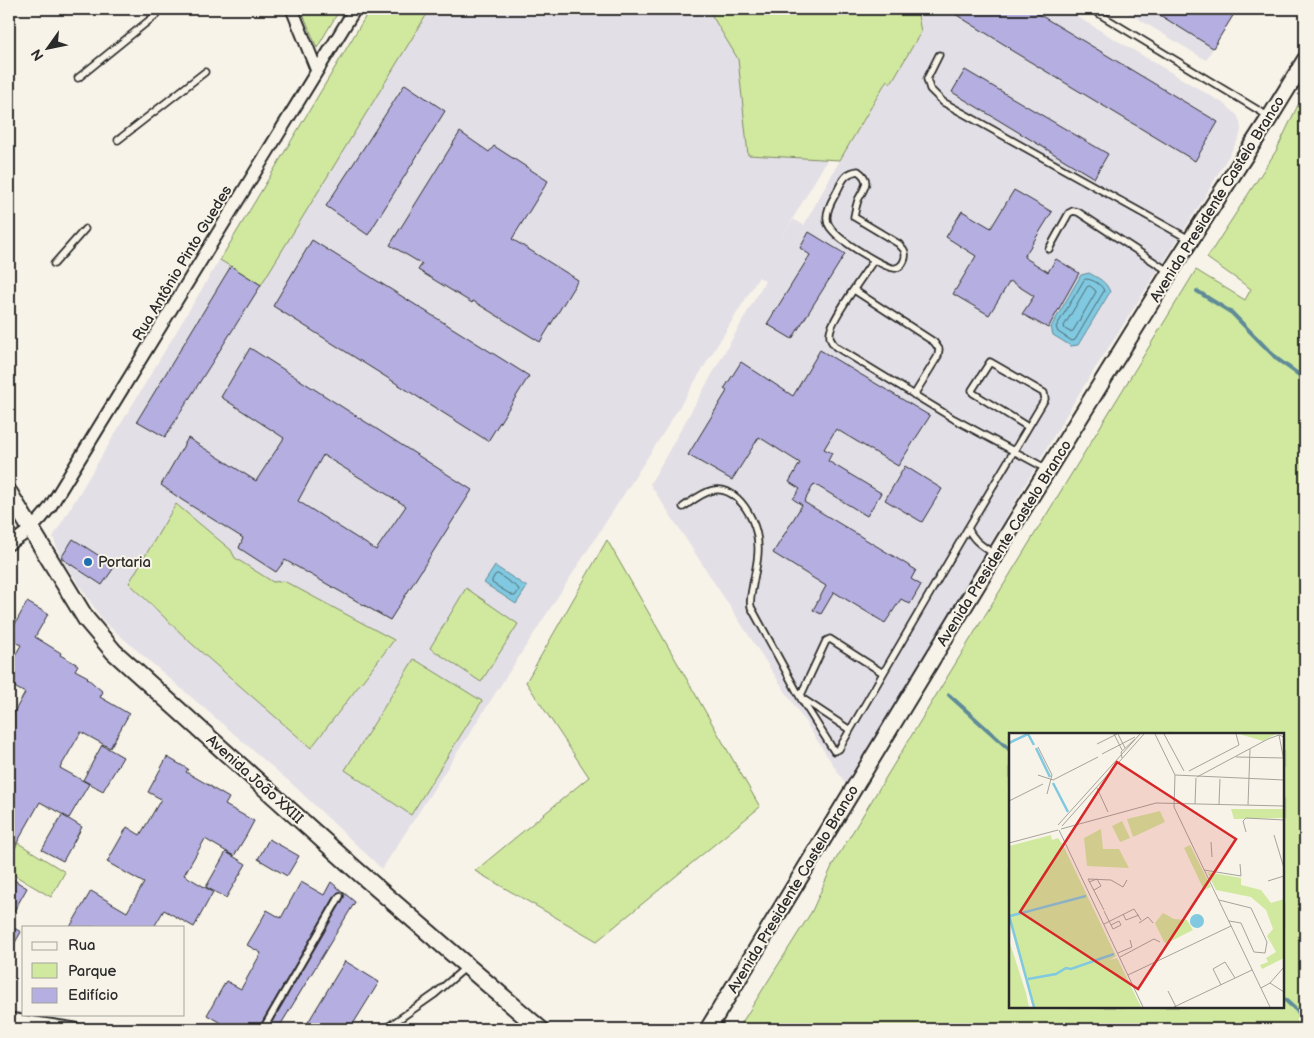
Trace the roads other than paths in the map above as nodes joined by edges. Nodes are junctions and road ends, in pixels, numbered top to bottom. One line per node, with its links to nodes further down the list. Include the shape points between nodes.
1 (292, 9): 7 (street)
2 (355, 9): 7 (street, Rua Antônio Pinto Guedes)
3 (1091, 9): 10 (lane)
4 (157, 14): 9 (lane)
5 (939, 55): 13 (lane, via 927,79 935,96 943,102)
6 (1305, 60): 10 (street, Avenida Presidente Castelo Branco)
7 (317, 71): 26 (street, Rua Antônio Pinto Guedes, via 50,507)
8 (205, 72): 11 (lane)
9 (78, 78)
10 (1270, 117): 13 (street, Avenida Presidente Castelo Branco)
11 (118, 140)
12 (85, 229): 16 (lane)
13 (1191, 240): 17 (street, Avenida Presidente Castelo Branco)
14 (1049, 248): 17 (lane, via 1073,211)
15 (874, 260): 15 (lane, via 839,237 826,220 828,208 851,172 858,171 866,180 854,217 904,250 905,258 897,268); 18 (lane)
16 (54, 264)
17 (1170, 272): 22 (street, Avenida Presidente Castelo Branco)
18 (854, 290): 19 (lane, via 934,342 939,349); 19 (lane, via 829,332 831,341)
19 (914, 395): 21 (lane)
20 (1028, 427): 20 (lane, via 1045,399 1044,393 990,362 973,392); 21 (lane)
21 (1014, 451): 22 (lane); 25 (lane)
22 (1049, 470): 28 (street, Avenida Presidente Castelo Branco)
23 (9, 494): 26 (main road, Avenida João XXIII)
24 (683, 507): 30 (lane, via 711,490 721,489 743,503 753,522 758,546 750,602)
25 (968, 528): 28 (lane, via 978,543); 29 (lane)
26 (30, 529): 27 (street, Rua Antônio Pinto Guedes); 33 (main road, Avenida João XXIII, via 86,619 114,652)
27 (9, 544)
28 (996, 554): 39 (street, Avenida Presidente Castelo Branco)
29 (883, 673): 30 (lane, via 830,639); 31 (lane)
30 (800, 697): 31 (lane); 31 (lane, via 834,751)
31 (850, 730)
32 (340, 896): 36 (lane)
33 (467, 966): 37 (lane, via 436,994); 38 (main road, Avenida João XXIII)
34 (9, 1019): 35 (street)
35 (75, 1029)
36 (263, 1029)
37 (386, 1029)
38 (540, 1029)
39 (708, 1029)

